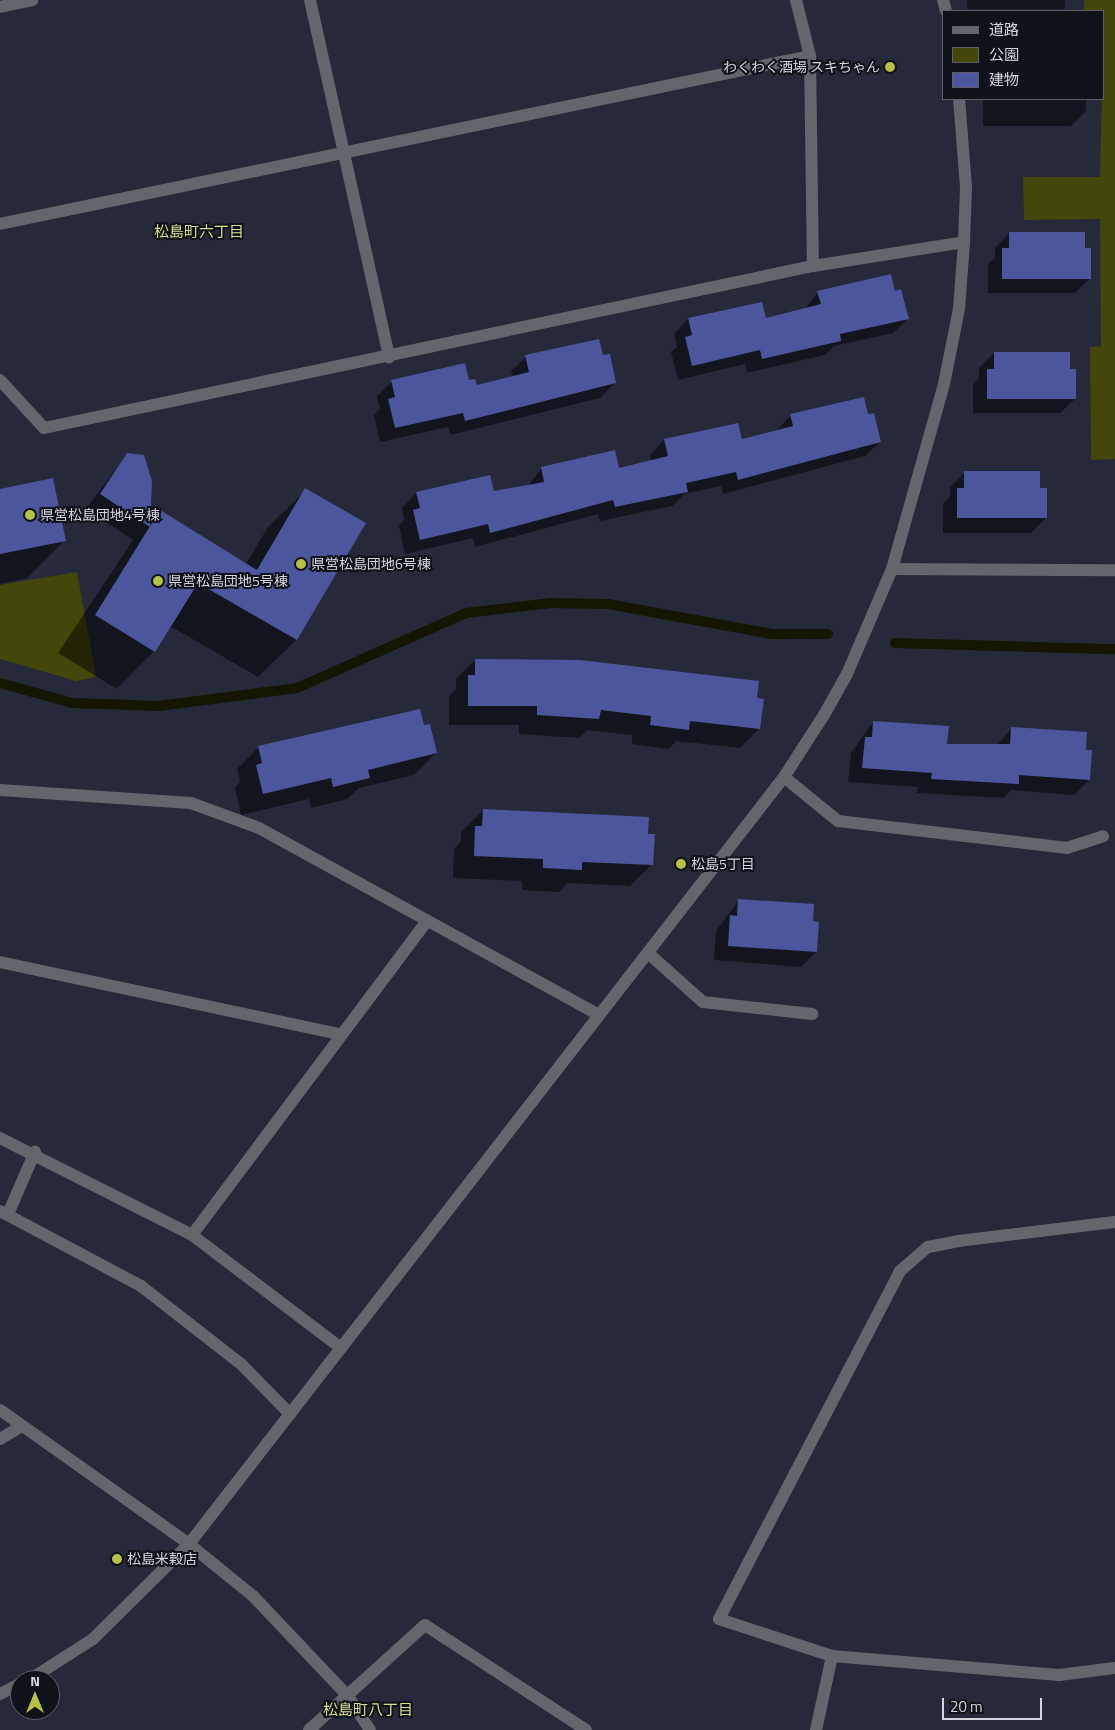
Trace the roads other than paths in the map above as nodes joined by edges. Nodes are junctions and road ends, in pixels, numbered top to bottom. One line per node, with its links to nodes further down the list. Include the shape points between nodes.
1 (32, 0): 4 (street)
2 (310, 0): 7 (street)
3 (796, 0): 5 (street)
4 (0, 7)
5 (810, 56): 7 (street); 10 (street)
6 (959, 100): 9 (street, via 966,188)
7 (341, 151): 8 (street); 11 (street)
8 (0, 224)
9 (964, 242): 10 (street); 13 (street, via 959,309 944,384)
10 (813, 266): 11 (street)
11 (389, 357): 12 (street, via 44,428)
12 (0, 380)
13 (892, 569): 14 (street); 15 (street, via 847,674)
14 (1115, 570)
15 (784, 777): 17 (street, via 838,821 1067,848); 19 (street)
16 (0, 790): 18 (street, via 191,803 259,828)
17 (1103, 836)
18 (427, 921): 22 (street); 23 (street)
19 (648, 953): 21 (street, via 703,1002); 22 (street)
20 (0, 962): 23 (street)
21 (812, 1014)
22 (599, 1015): 29 (street)
23 (339, 1034): 28 (street)
24 (0, 1138): 25 (street)
25 (35, 1152): 26 (street); 28 (street)
26 (4, 1213): 31 (street, via 141,1286 242,1365)
27 (1115, 1222): 35 (street, via 936,1246 900,1271 719,1619)
28 (192, 1235): 29 (street)
29 (341, 1348): 31 (street)
30 (0, 1410): 32 (street)
31 (290, 1414): 34 (street)
32 (20, 1427): 33 (street); 34 (street)
33 (0, 1439)
34 (189, 1544): 37 (street, via 93,1639); 38 (street, via 253,1596)
35 (832, 1656): 36 (street, via 1059,1676); 42 (street)
36 (1115, 1668)
37 (45, 1670)
38 (348, 1696): 39 (street); 40 (street); 41 (street, via 425,1625)
39 (309, 1730)
40 (370, 1730)
41 (586, 1730)
42 (816, 1730)

